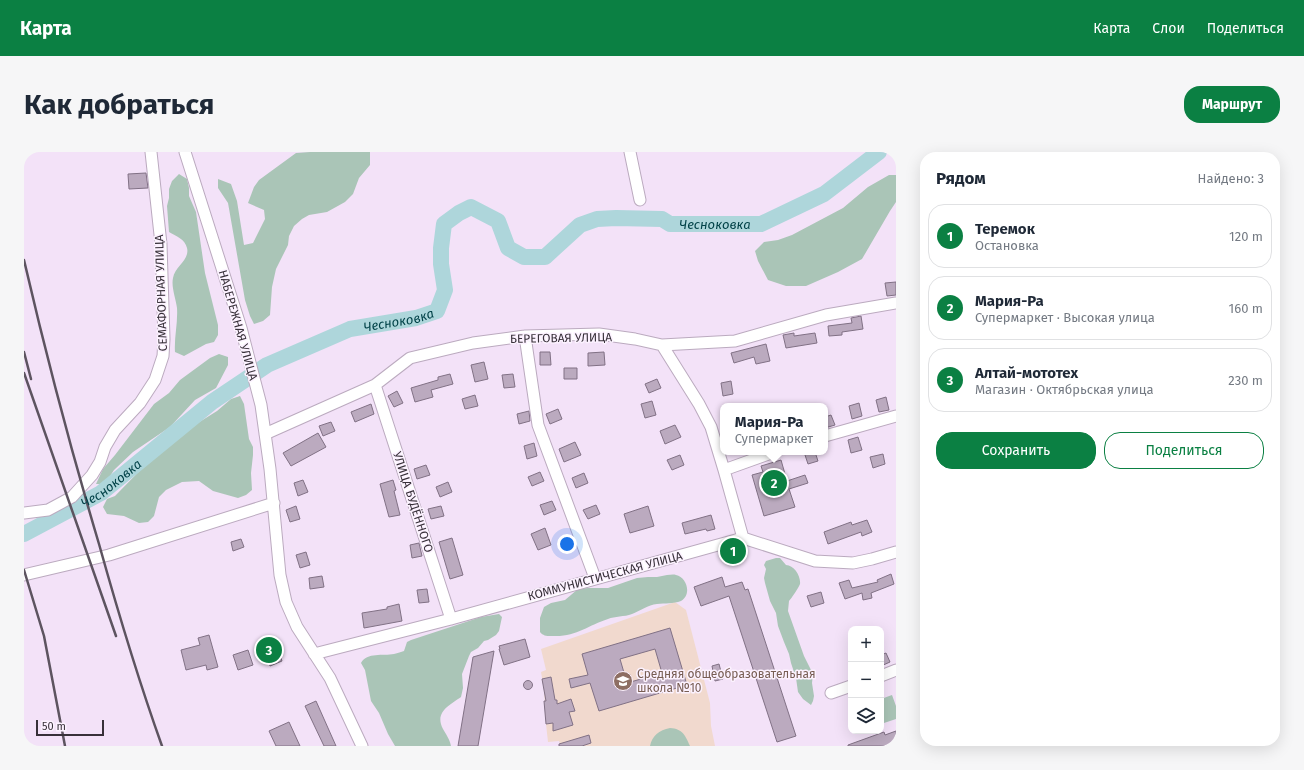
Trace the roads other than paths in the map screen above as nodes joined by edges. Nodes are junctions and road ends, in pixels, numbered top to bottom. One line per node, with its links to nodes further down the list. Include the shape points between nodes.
1 (151, 152): 15 (street, СЕМАФОРНАЯ УЛИЦА, via 161,244 164,338 163,356 155,380 140,403 115,430 92,475 72,497 48,510)
2 (185, 152): 10 (street, НАБЕРЕЖНАЯ УЛИЦА, via 241,328 261,404)
3 (630, 152): 4 (street)
4 (640, 200)
5 (896, 303): 7 (street, БЕРЕГОВАЯ УЛИЦА, via 826,315 735,341)
6 (525, 336): 7 (street, БЕРЕГОВАЯ УЛИЦА, via 599,334); 8 (street, БЕРЕГОВАЯ УЛИЦА, via 473,343 410,358); 19 (street, via 538,425)
7 (662, 345): 13 (street, via 702,410)
8 (375, 385): 10 (street, БЕРЕГОВАЯ УЛИЦА); 20 (street, УЛИЦА БУДЁННОГО)
9 (896, 416): 11 (street)
10 (265, 434): 14 (street, НАБЕРЕЖНАЯ УЛИЦА)
11 (828, 435)
12 (766, 455): 13 (street)
13 (724, 470): 16 (street)
14 (274, 503): 18 (street, via 109,555); 21 (street, НАБЕРЕЖНАЯ УЛИЦА, via 280,575 286,602 297,627)
15 (24, 513)
16 (743, 538): 17 (street, via 822,561 853,563); 19 (street, КОММУНИСТИЧЕСКАЯ УЛИЦА)
17 (896, 552)
18 (24, 575)
19 (595, 578): 20 (street, КОММУНИСТИЧЕСКАЯ УЛИЦА)
20 (451, 618): 21 (street, КОММУНИСТИЧЕСКАЯ УЛИЦА)
21 (314, 654): 26 (street, НАБЕРЕЖНАЯ УЛИЦА, via 330,678)
22 (896, 670): 23 (street)
23 (884, 675)
24 (848, 687): 25 (street)
25 (831, 693)
26 (362, 746)

